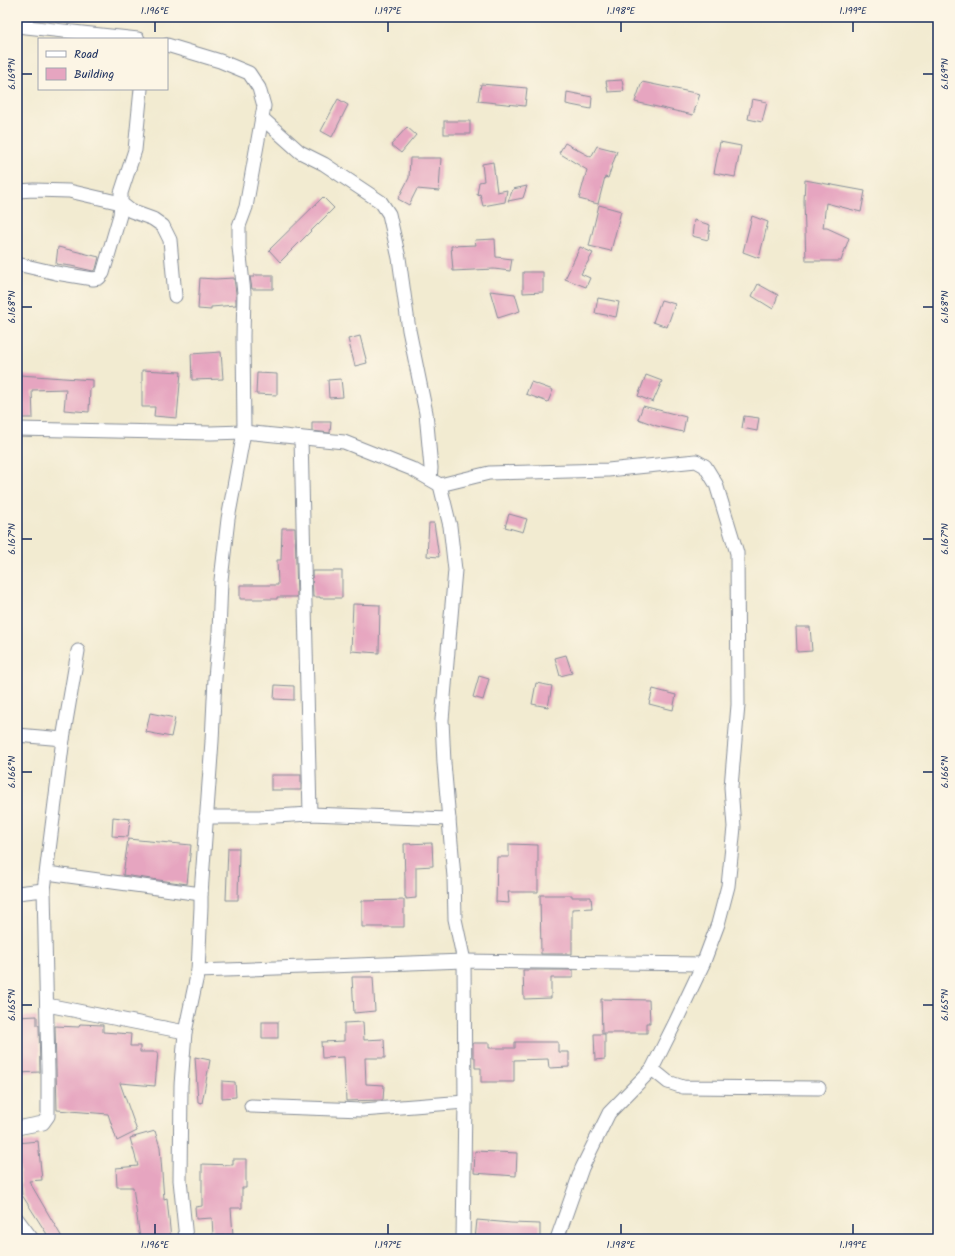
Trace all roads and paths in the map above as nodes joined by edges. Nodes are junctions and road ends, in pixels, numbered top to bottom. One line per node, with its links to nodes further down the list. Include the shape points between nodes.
1 (17, 26): 2 (street)
2 (129, 38)
3 (168, 45): 5 (street, via 249,73 259,88 264,106)
4 (141, 90): 7 (street, via 135,150 121,193)
5 (262, 118): 11 (street, via 246,207 239,226 244,293); 13 (street, via 300,152 324,164 381,202 389,214 426,413 431,468)
6 (17, 191): 7 (street, via 69,191)
7 (121, 203): 8 (street, via 103,274 99,278 56,273); 9 (street, via 131,211 153,219 163,226 170,240)
8 (17, 264)
9 (175, 296)
10 (17, 429): 11 (street)
11 (244, 432): 12 (street); 18 (street, via 228,519 221,580)
12 (301, 438): 13 (street, via 344,442 412,469); 17 (street)
13 (435, 482): 19 (street, via 450,526 455,570 442,720); 25 (street, via 489,473 608,470 696,461 705,466 716,484 737,553 738,705 731,787 734,827 728,886 718,924)
14 (78, 651): 16 (street)
15 (17, 735): 16 (street)
16 (63, 739): 20 (street)
17 (310, 814): 18 (street); 19 (street)
18 (206, 817): 23 (street)
19 (449, 819): 24 (street, via 455,919)
20 (47, 873): 21 (street); 23 (street)
21 (44, 890): 22 (street); 27 (street)
22 (17, 893)
23 (201, 894): 26 (street)
24 (464, 961): 25 (street); 26 (street); 31 (street)
25 (702, 964): 29 (street)
26 (198, 970): 28 (street)
27 (47, 1005): 28 (street); 33 (street, via 48,1116 43,1123)
28 (185, 1032): 36 (street, via 181,1085 180,1180)
29 (652, 1069): 30 (street, via 668,1082 683,1087); 38 (street, via 609,1113 582,1168)
30 (819, 1088)
31 (465, 1102): 32 (street, via 362,1110); 37 (street)
32 (251, 1106)
33 (17, 1128)
34 (17, 1219): 35 (street)
35 (32, 1239)
36 (188, 1239)
37 (463, 1239)
38 (557, 1239)

